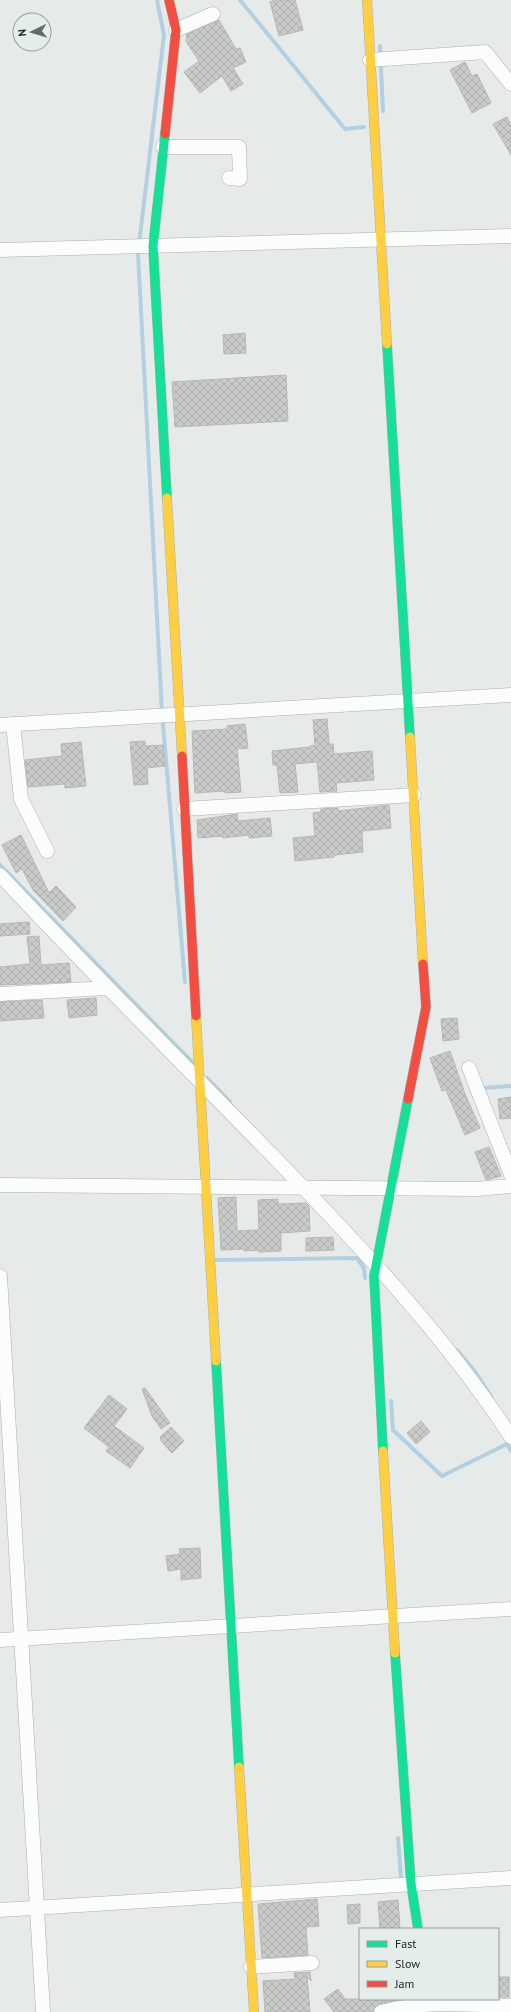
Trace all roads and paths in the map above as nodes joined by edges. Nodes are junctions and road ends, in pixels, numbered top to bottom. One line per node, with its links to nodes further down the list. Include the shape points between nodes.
1 (169, 0): 4 (street)
2 (367, 0): 5 (street)
3 (212, 14): 4 (street)
4 (176, 30): 7 (street)
5 (370, 60): 6 (street, via 485,52); 10 (street)
6 (511, 84)
7 (163, 147): 8 (street, via 239,147 240,179); 11 (street)
8 (230, 178)
9 (511, 236): 10 (street)
10 (380, 239): 11 (street); 14 (street)
11 (153, 246): 12 (street); 15 (street)
12 (0, 250)
13 (511, 695): 14 (street)
14 (409, 702): 15 (street); 17 (street)
15 (179, 715): 16 (street); 18 (street)
16 (6, 724): 19 (street, via 21,799)
17 (414, 796): 18 (street); 30 (street, via 426,1007)
18 (184, 809): 24 (street)
19 (48, 851)
20 (0, 875): 21 (street)
21 (107, 988): 22 (street); 24 (street)
22 (0, 994)
23 (469, 1068): 25 (street)
24 (200, 1081): 28 (street); 29 (street)
25 (511, 1175)
26 (0, 1185): 28 (street)
27 (511, 1186): 30 (street, via 477,1189)
28 (207, 1187): 29 (street); 36 (street)
29 (303, 1187): 30 (street); 31 (street)
30 (390, 1188): 31 (street)
31 (376, 1265): 33 (street, via 484,1396); 35 (street, via 374,1276)
32 (0, 1276): 37 (street)
33 (511, 1437)
34 (511, 1609): 35 (street)
35 (392, 1617): 36 (street); 40 (street)
36 (230, 1625): 37 (street); 41 (street)
37 (20, 1639): 38 (street); 42 (street)
38 (0, 1640)
39 (511, 1878): 40 (street)
40 (412, 1884): 41 (street); 44 (street)
41 (246, 1896): 42 (street); 46 (street)
42 (37, 1906): 43 (street); 49 (street)
43 (0, 1910)
44 (418, 1928)
45 (312, 1962): 46 (street)
46 (251, 1967): 50 (street)
47 (429, 2005): 48 (street); 51 (street, via 403,2006)
48 (511, 2006)
49 (43, 2012)
50 (254, 2012)
51 (380, 2012)

